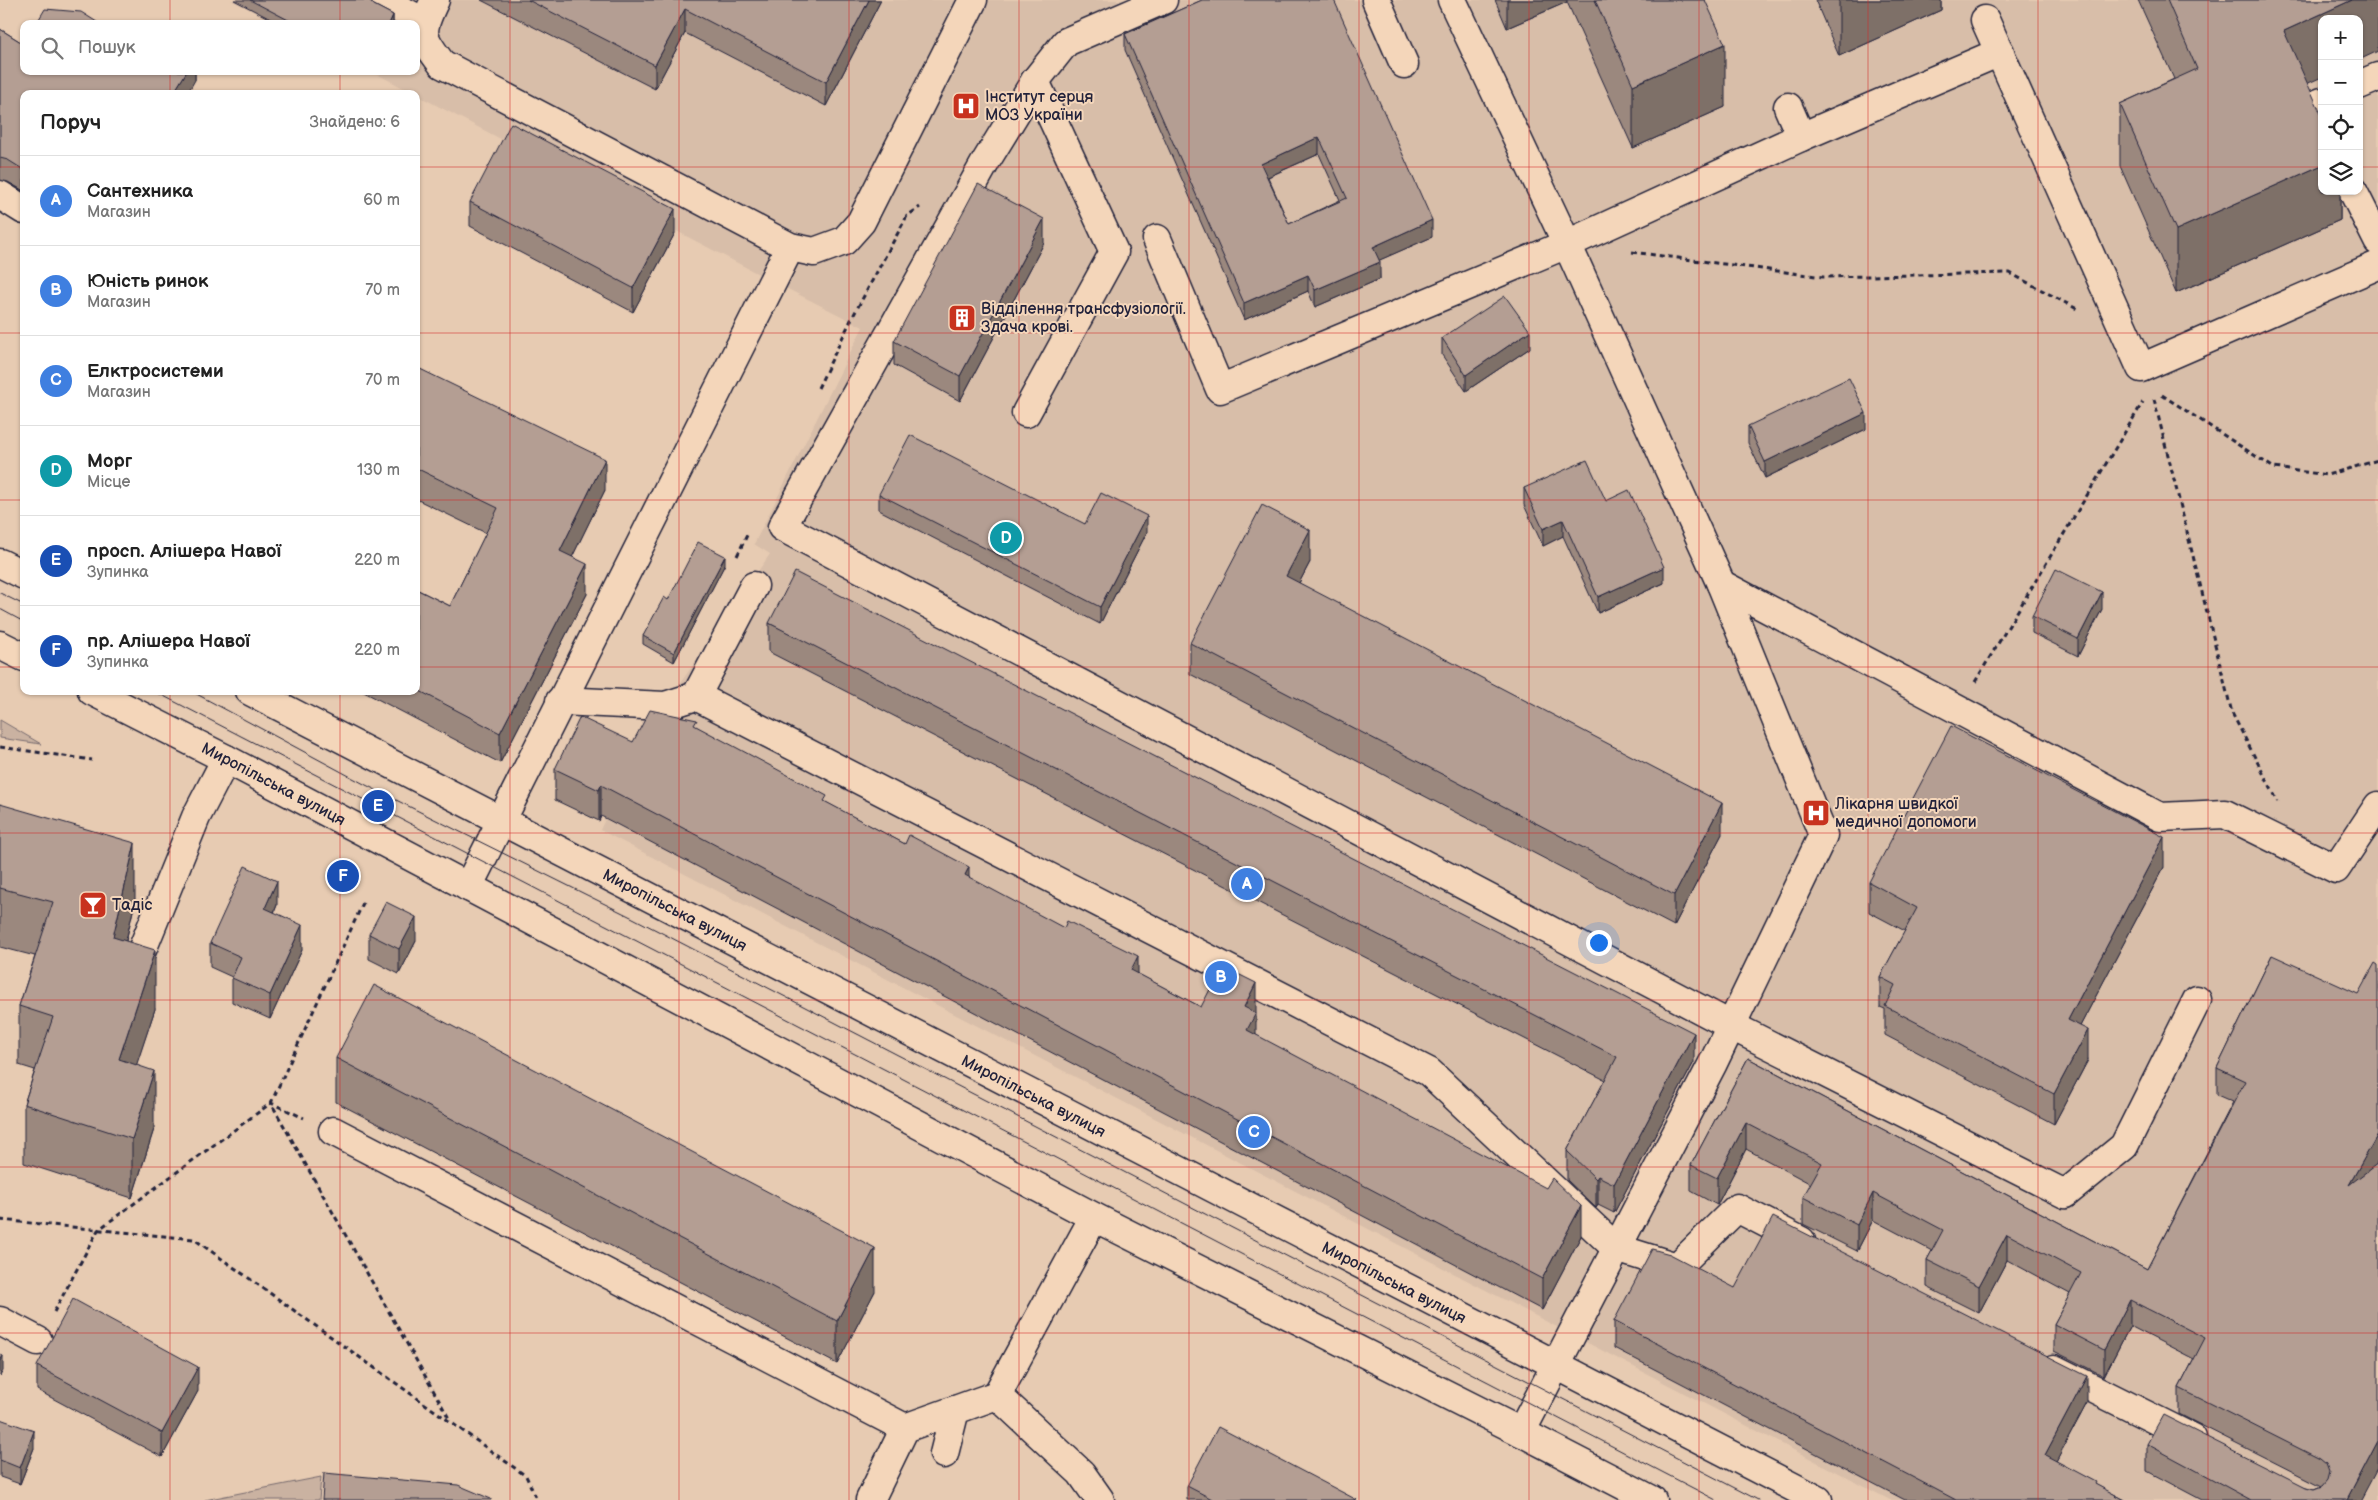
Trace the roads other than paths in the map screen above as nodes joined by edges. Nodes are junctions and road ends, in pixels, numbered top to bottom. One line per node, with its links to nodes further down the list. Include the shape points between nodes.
1 (382, 0): 6 (street)
2 (973, 0): 23 (street, via 861,222 844,241 814,252)
3 (1163, 0): 11 (street, via 1066,42)
4 (1376, 0): 9 (street)
5 (1452, 0): 22 (street)
6 (429, 11): 23 (street, via 424,40 442,64)
7 (1985, 20): 8 (street)
8 (2000, 52): 16 (street); 24 (street, via 2146,378)
9 (1404, 64)
10 (2378, 77): 12 (street)
11 (1035, 80): 25 (street, via 1114,252); 42 (street, via 782,527)
12 (2363, 83)
13 (2318, 104): 15 (street, via 2312,106)
14 (1788, 107): 16 (street)
15 (2318, 119)
16 (1801, 137): 22 (street)
17 (0, 195): 19 (street)
18 (2355, 195): 20 (street)
19 (20, 208)
20 (2376, 233)
21 (1157, 239): 22 (street, via 1220,389)
22 (1567, 244): 28 (street)
23 (790, 248): 35 (street)
24 (2378, 265)
25 (1026, 413)
26 (0, 563): 27 (street)
27 (20, 573)
28 (1721, 584): 37 (street, via 2160,817 2226,814 2336,869); 42 (street, via 1823,835)
29 (754, 586): 34 (street)
30 (0, 645): 31 (street)
31 (20, 655)
32 (100, 695): 36 (street, Миропільська вулиця)
33 (258, 695): 38 (street, Миропільська вулиця)
34 (696, 696): 35 (street, via 665,706); 45 (street, via 1429,1072)
35 (560, 701): 38 (street)
36 (226, 759): 39 (street, Миропільська вулиця); 40 (street, via 196,817)
37 (2378, 806)
38 (503, 820): 39 (street); 50 (street, Миропільська вулиця)
39 (468, 887): 44 (street, Миропільська вулиця)
40 (138, 960)
41 (2197, 1000): 42 (street, via 2124,1146 2065,1194)
42 (1732, 1026): 45 (street)
43 (333, 1131): 53 (street)
44 (1094, 1217): 51 (street); 54 (street, Миропільська вулиця)
45 (1616, 1248): 46 (street, via 1677,1267 1737,1208); 50 (street)
46 (1826, 1253)
47 (0, 1321): 48 (street)
48 (38, 1341)
49 (2030, 1356): 55 (street)
50 (1554, 1366): 54 (street); 60 (street, Миропільська вулиця)
51 (997, 1395): 52 (street); 58 (street, via 1081,1472)
52 (955, 1410): 53 (street); 56 (street)
53 (904, 1428): 57 (street)
54 (1521, 1432): 59 (street, Миропільська вулиця)
55 (2216, 1451)
56 (944, 1454)
57 (870, 1500)
58 (1100, 1500)
59 (1652, 1500)
60 (1818, 1500)

